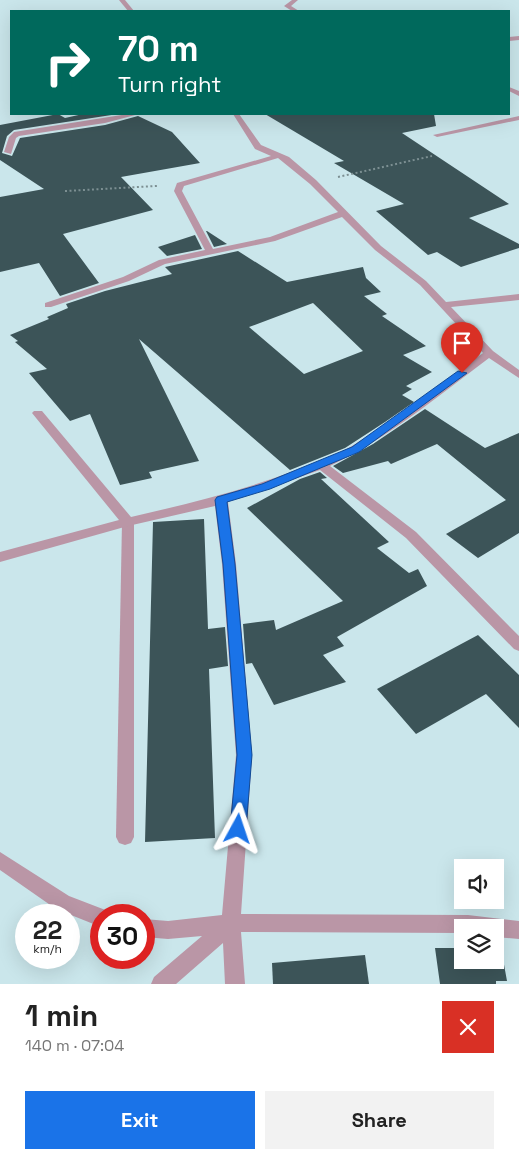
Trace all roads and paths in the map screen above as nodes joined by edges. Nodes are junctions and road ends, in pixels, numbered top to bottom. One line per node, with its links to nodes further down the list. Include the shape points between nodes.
1 (122, 0): 3 (street)
2 (295, 0): 4 (street, via 287,6)
3 (130, 10)
4 (294, 10)
5 (132, 115): 9 (street, via 17,134 13,136)
6 (237, 115): 11 (street, via 258,147)
7 (519, 118): 8 (street)
8 (437, 135)
9 (8, 152)
10 (435, 155): 12 (path)
11 (278, 156): 12 (street); 13 (street)
12 (313, 182): 15 (street)
13 (180, 185): 14 (path); 16 (street, via 178,190)
14 (65, 191)
15 (344, 213): 16 (street, via 272,239); 18 (street, via 378,248 423,283)
16 (210, 252): 19 (street, via 162,262 126,279)
17 (519, 298): 18 (street)
18 (442, 305): 20 (street)
19 (48, 306)
20 (489, 353): 21 (street); 23 (street, via 356,449)
21 (519, 375)
22 (38, 413): 25 (street)
23 (321, 465): 24 (street); 27 (street, via 411,535)
24 (221, 500): 25 (street); 31 (street, via 244,755)
25 (128, 522): 26 (street); 28 (street)
26 (0, 557)
27 (519, 645)
28 (125, 836)
29 (0, 860): 30 (street, via 63,903)
30 (90, 914)
31 (231, 923): 32 (street); 33 (street, via 468,924); 34 (street); 35 (street)
32 (155, 929)
33 (519, 930)
34 (161, 984)
35 (235, 984)

